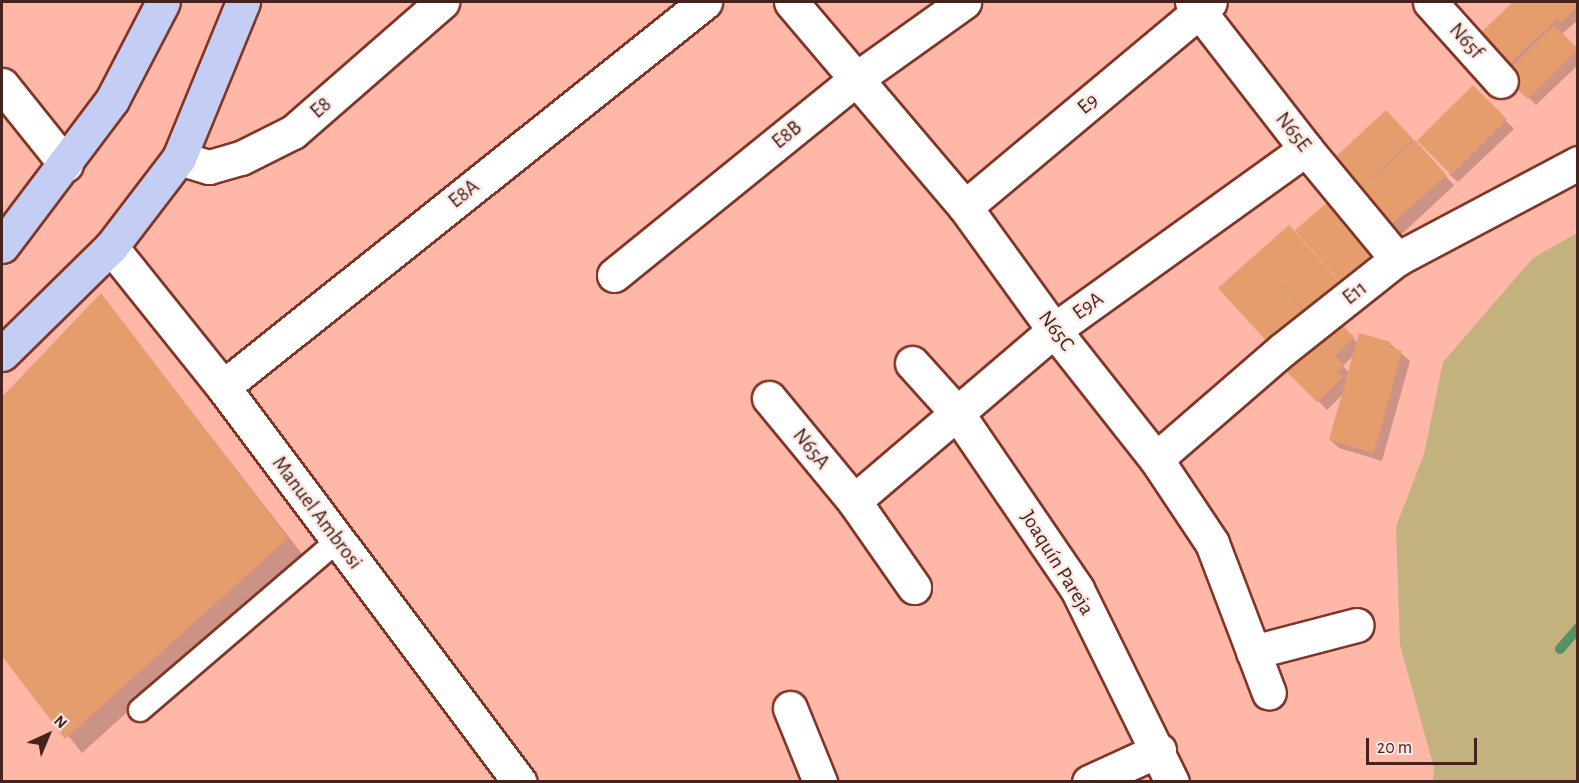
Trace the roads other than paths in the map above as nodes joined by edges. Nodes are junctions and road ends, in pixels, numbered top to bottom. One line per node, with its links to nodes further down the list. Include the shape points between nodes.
1 (163, 2): 15 (main road, via 112,100)
2 (243, 2): 13 (main road)
3 (442, 2): 13 (street, E8, via 294,132 241,158 209,167)
4 (705, 2): 24 (street, E8A)
5 (791, 2): 9 (street, N65C)
6 (964, 2): 9 (street, E8B)
7 (1430, 2): 10 (street, N65f)
8 (1201, 5): 12 (street, N65E); 16 (street, E9)
9 (856, 79): 16 (street, N65C); 20 (street, E8B)
10 (1501, 81)
11 (2, 85): 15 (street)
12 (1306, 149): 19 (street, N65E); 21 (street, E9A)
13 (179, 158): 18 (main road)
14 (1578, 163): 19 (street, E11)
15 (66, 165): 17 (main road)
16 (966, 207): 21 (street, N65C)
17 (2, 246)
18 (111, 247): 22 (main road); 24 (street, Manuel Ambrosi)
19 (1398, 259): 27 (street, E11, via 1282,350)
20 (614, 275)
21 (1054, 330): 26 (street, E9A); 27 (street, N65C)
22 (2, 354)
23 (912, 363): 26 (street, Joaquín Pareja)
24 (223, 387): 29 (street, Manuel Ambrosi)
25 (769, 398): 28 (street, N65A)
26 (957, 413): 28 (street, E9A); 36 (street, Joaquín Pareja, via 1077,589)
27 (1156, 459): 32 (street, N65C, via 1212,543)
28 (854, 501): 30 (street, N65A)
29 (338, 540): 35 (lane); 37 (street, Manuel Ambrosi)
30 (914, 587)
31 (1357, 625): 32 (street)
32 (1253, 652): 33 (street, N65C)
33 (1269, 693)
34 (790, 708): 38 (street)
35 (140, 710)
36 (1159, 750): 39 (street); 40 (street, Joaquín Pareja)
37 (520, 782)
38 (820, 782)
39 (1089, 782)
40 (1172, 782)

